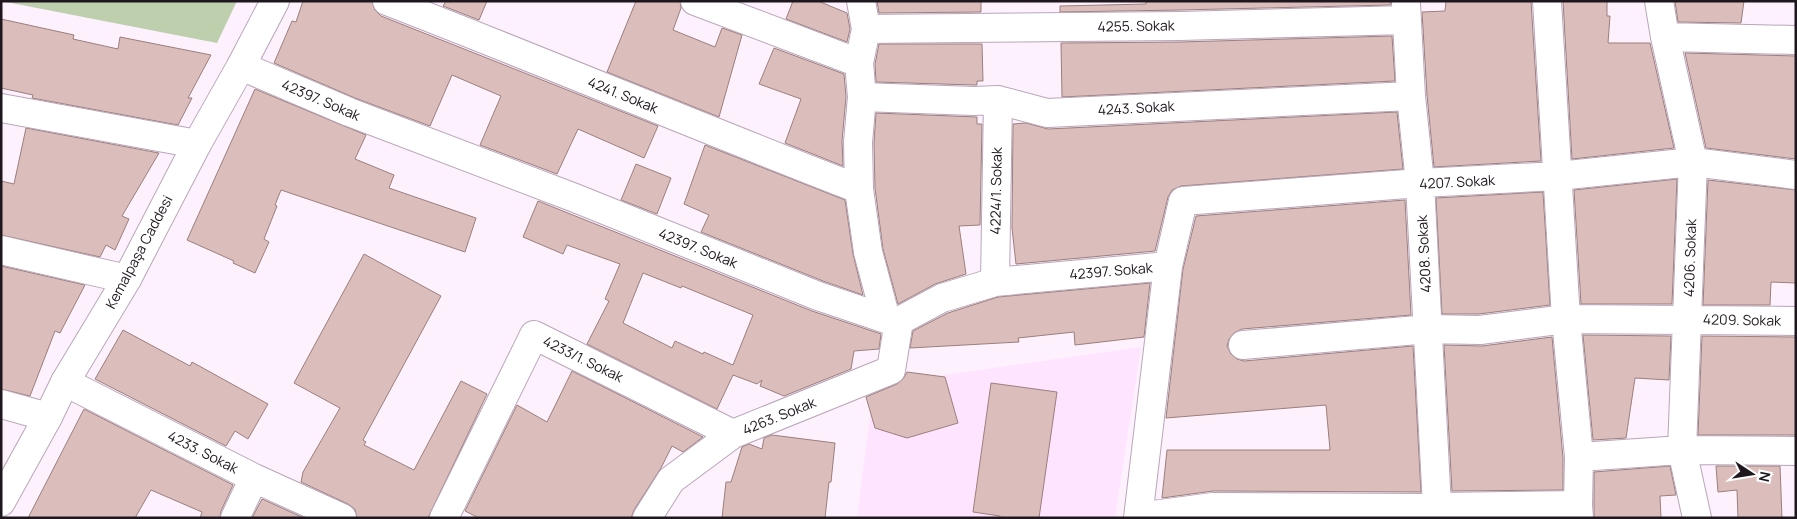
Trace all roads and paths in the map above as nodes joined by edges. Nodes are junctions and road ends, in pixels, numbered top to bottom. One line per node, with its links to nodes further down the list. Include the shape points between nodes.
1 (274, 1): 12 (street, Kemalpaşa Caddesi)
2 (387, 1): 22 (street, 4241. Sokak)
3 (695, 1): 11 (street)
4 (861, 1): 8 (street)
5 (1547, 1): 20 (street)
6 (1659, 1): 9 (street, 4206. Sokak)
7 (1406, 11): 8 (street, 4255. Sokak, via 1180,26); 13 (street, 4208. Sokak)
8 (866, 28): 11 (street)
9 (1665, 37): 10 (street); 18 (street, 4206. Sokak)
10 (1796, 40)
11 (859, 63): 14 (street)
12 (241, 66): 17 (street, Kemalpaşa Caddesi); 29 (street, 42397. Sokak, via 349,112 818,296)
13 (1411, 96): 15 (street, 4243. Sokak, via 1047,113); 21 (street, 4208. Sokak)
14 (862, 97): 15 (street, 4243. Sokak); 22 (street, via 858,142)
15 (998, 100): 26 (street, 4224/1. Sokak)
16 (1, 108): 17 (street)
17 (197, 144): 25 (street, Kemalpaşa Caddesi)
18 (1693, 162): 19 (street, 4207. Sokak); 20 (street, 4207. Sokak); 28 (street, 4206. Sokak)
19 (1796, 175)
20 (1558, 176): 21 (street, 4207. Sokak); 27 (street)
21 (1420, 184): 24 (street, 4207. Sokak, via 1183,201); 31 (street, 4208. Sokak)
22 (859, 189): 29 (street, via 868,252)
23 (1, 250): 25 (street)
24 (1168, 266): 26 (street, 42397. Sokak); 44 (street)
25 (127, 279): 33 (street, Kemalpaşa Caddesi)
26 (995, 282): 29 (street, 42397. Sokak, via 942,298)
27 (1566, 319): 28 (street, 4209. Sokak); 31 (street, 4209. Sokak, via 1480,330); 39 (street)
28 (1688, 319): 30 (street, 4209. Sokak); 37 (street, 4206. Sokak)
29 (892, 320): 36 (street, 4263. Sokak, via 891,370)
30 (1796, 320)
31 (1429, 330): 32 (street, 4209. Sokak); 42 (street, 4208. Sokak)
32 (1243, 344)
33 (65, 382): 35 (street, Kemalpaşa Caddesi); 40 (street, 4233. Sokak)
34 (1, 404): 35 (street)
35 (48, 417): 41 (street, Kemalpaşa Caddesi)
36 (733, 434): 47 (street, 4233/1. Sokak, via 534,335); 48 (street, 4263. Sokak, via 671,480)
37 (1682, 450): 38 (street); 39 (street); 49 (street, 4206. Sokak)
38 (1796, 451)
39 (1579, 457): 43 (street)
40 (254, 478): 45 (street); 46 (street, 4233. Sokak)
41 (1, 502)
42 (1435, 511): 43 (street); 44 (street, via 1213,507)
43 (1579, 511)
44 (1138, 517)
45 (235, 518)
46 (342, 518)
47 (444, 518)
48 (647, 518)
49 (1697, 518)

